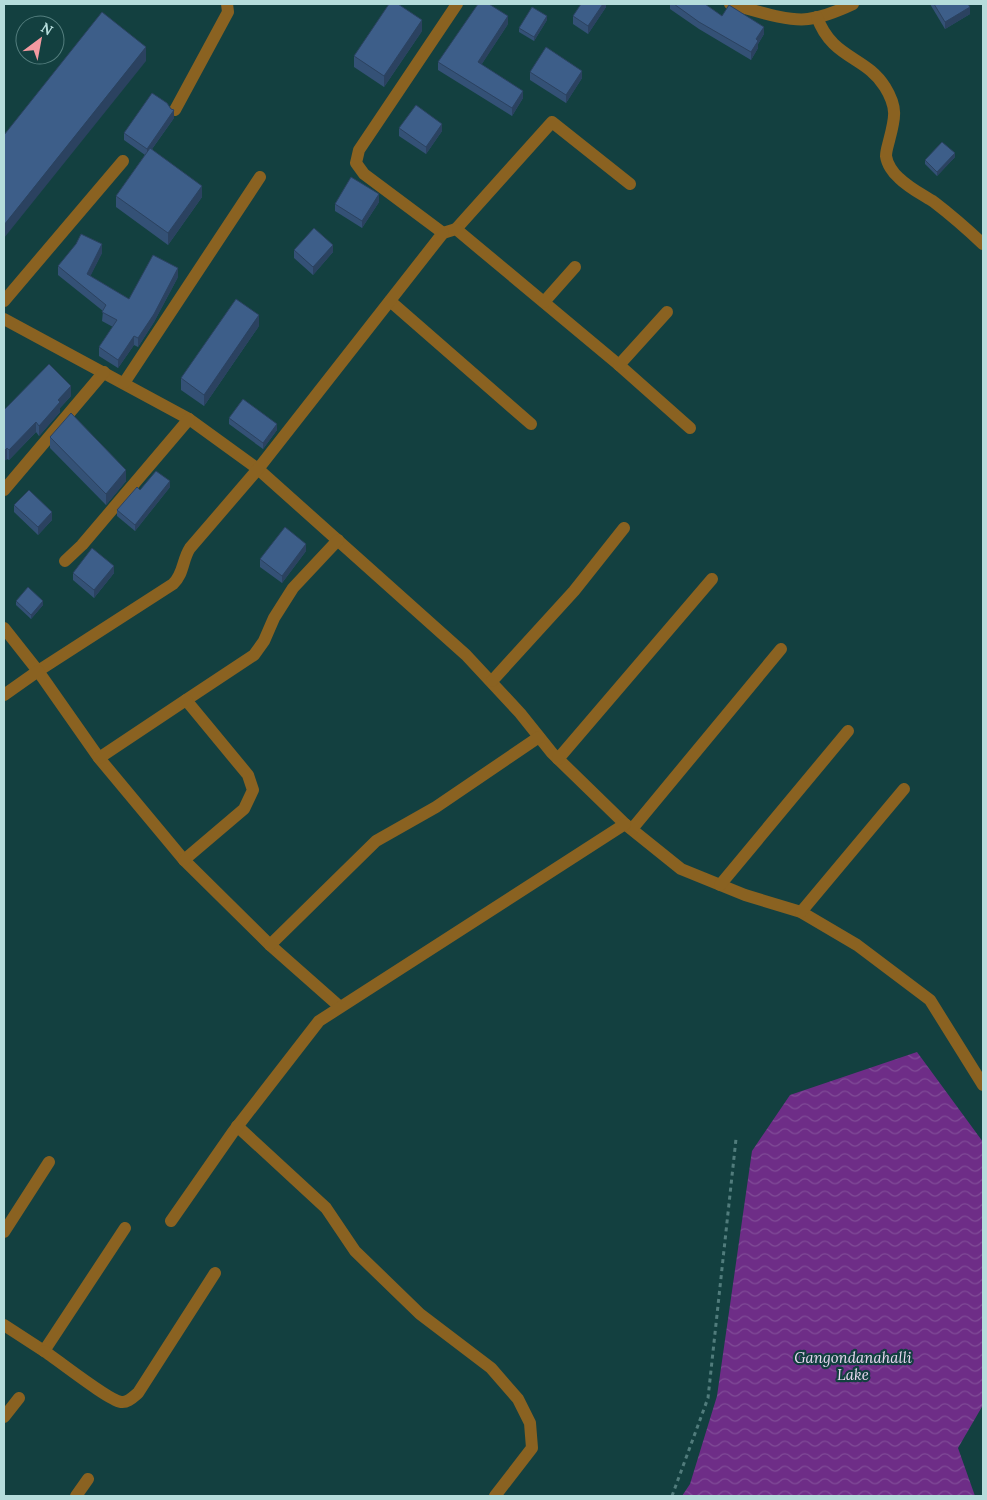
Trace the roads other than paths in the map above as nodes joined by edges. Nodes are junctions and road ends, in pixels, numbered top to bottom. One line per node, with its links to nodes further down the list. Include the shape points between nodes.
1 (227, 4): 6 (street, via 228,12)
2 (457, 4): 11 (street, via 359,150 356,163 364,174)
3 (730, 4): 5 (street, via 772,15 806,20)
4 (853, 4): 5 (street)
5 (818, 17): 12 (street, via 831,42 871,71 891,99 896,118 886,156 890,167 899,179 958,221)
6 (174, 110)
7 (123, 161): 14 (street)
8 (260, 176): 21 (street)
9 (630, 184): 10 (street, via 552,122)
10 (456, 229): 11 (street); 16 (street)
11 (443, 233): 15 (street)
12 (983, 244)
13 (575, 267): 16 (street)
14 (4, 301)
15 (390, 301): 23 (street); 25 (street)
16 (544, 302): 19 (street)
17 (667, 312): 19 (street)
18 (6, 324): 20 (street)
19 (619, 365): 24 (street)
20 (104, 372): 21 (street); 26 (street)
21 (124, 383): 22 (street)
22 (189, 419): 25 (street); 29 (street, via 82,546)
23 (532, 424)
24 (690, 428)
25 (258, 469): 28 (street); 33 (street, via 184,556 180,578)
26 (4, 490)
27 (624, 528): 34 (street, via 574,591)
28 (338, 540): 34 (street); 36 (street, via 292,588 254,654)
29 (65, 560)
30 (712, 579): 40 (street)
31 (4, 628): 33 (street)
32 (781, 649): 42 (street)
33 (38, 671): 35 (street); 39 (street)
34 (492, 681): 38 (street)
35 (4, 695)
36 (186, 700): 39 (street); 43 (street, via 248,775 253,790 244,809)
37 (848, 731): 44 (street)
38 (539, 736): 40 (street); 46 (street, via 436,808 376,841)
39 (100, 758): 43 (street)
40 (558, 759): 42 (street)
41 (904, 789): 45 (street)
42 (629, 826): 44 (street, via 682,869); 47 (street)
43 (184, 860): 46 (street)
44 (720, 885): 45 (street)
45 (801, 912): 48 (street, via 857,945 930,1000)
46 (270, 945): 47 (street)
47 (339, 1006): 49 (street, via 319,1020)
48 (983, 1085)
49 (237, 1126): 51 (street); 61 (street, via 326,1208 355,1251 420,1314 491,1368 518,1399 530,1423 532,1448)
50 (50, 1162): 53 (street)
51 (171, 1221)
52 (125, 1228): 56 (street)
53 (4, 1232)
54 (215, 1273): 56 (street, via 138,1393 128,1401 120,1402)
55 (4, 1325): 56 (street)
56 (44, 1351)
57 (19, 1398): 58 (street)
58 (4, 1417)
59 (88, 1479): 60 (street)
60 (76, 1496)
61 (495, 1496)

